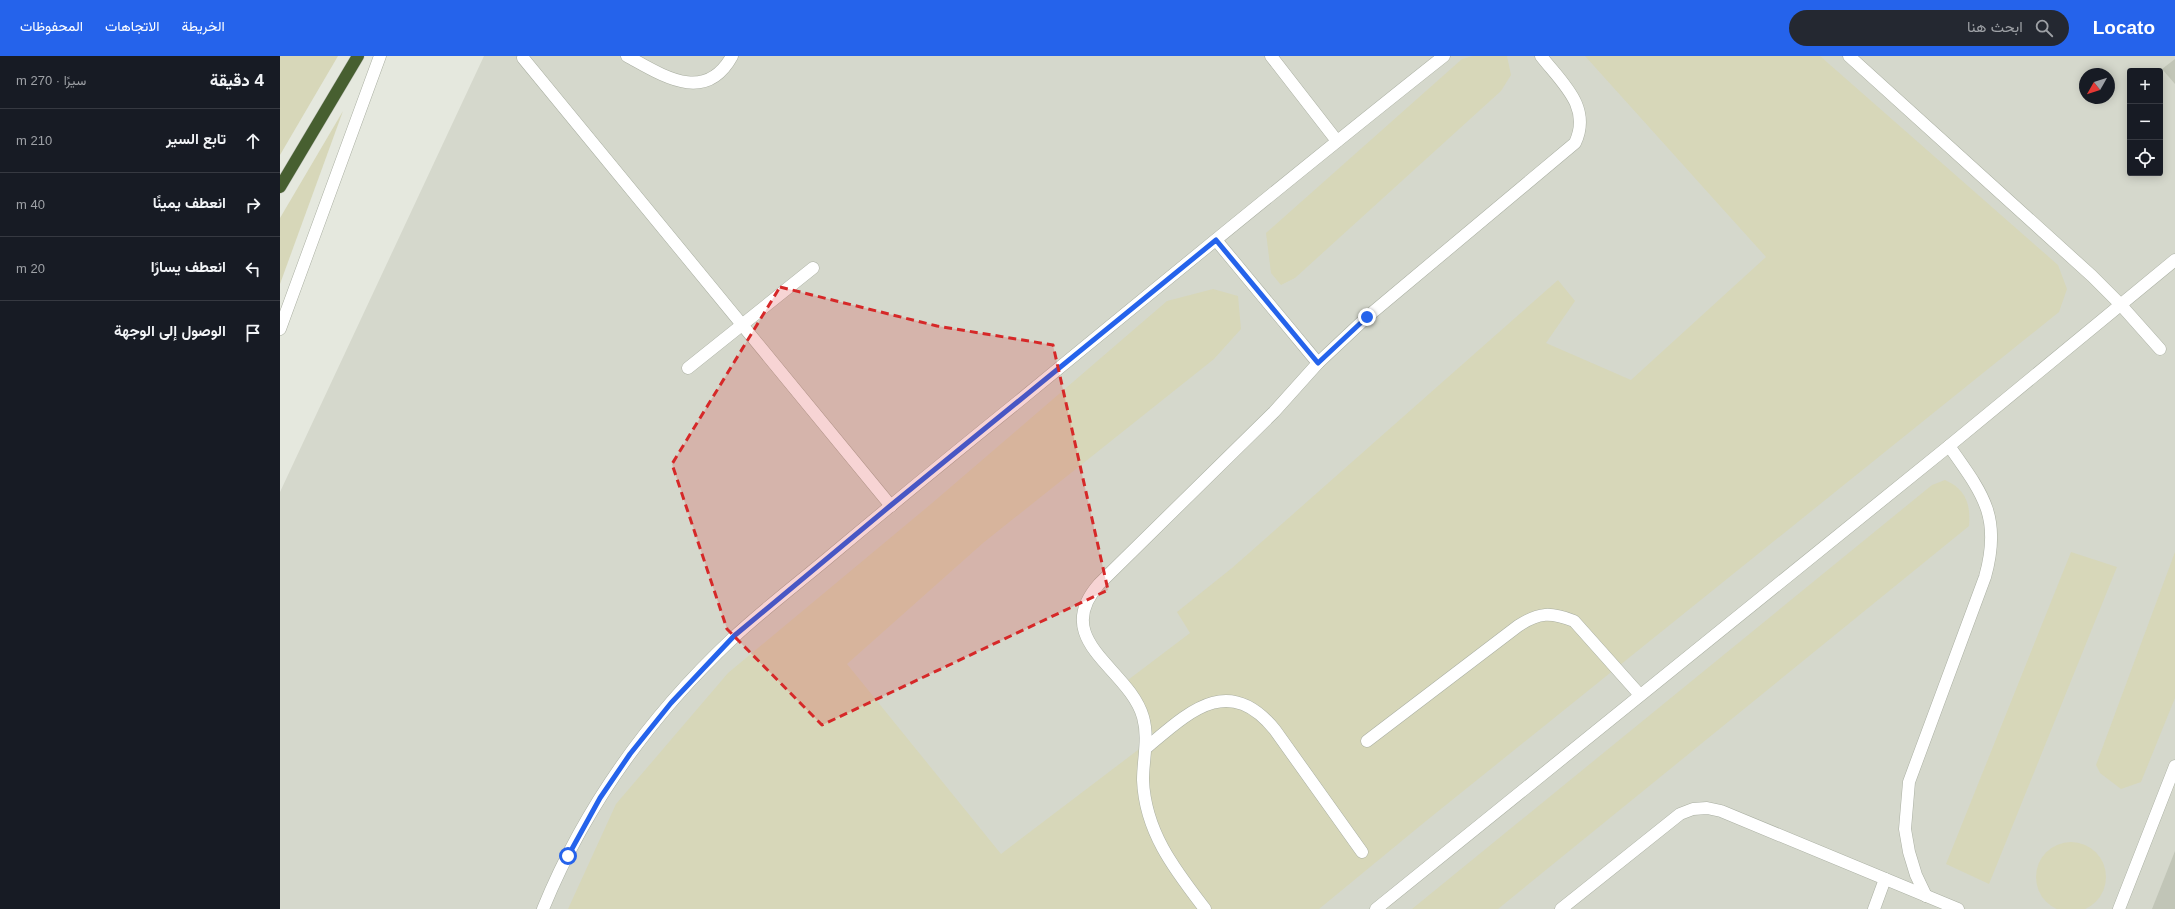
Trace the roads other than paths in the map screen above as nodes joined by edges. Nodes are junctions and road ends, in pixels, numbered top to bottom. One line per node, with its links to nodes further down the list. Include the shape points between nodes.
1 (358, 56): 11 (highway)
2 (380, 56): 17 (lane)
3 (627, 56): 4 (lane, via 680,82 694,84 716,75)
4 (732, 56)
5 (1271, 56): 10 (lane)
6 (1444, 56): 10 (lane)
7 (1541, 56): 19 (lane, via 1580,108 1582,120 1575,143 1367,317)
8 (1849, 56): 15 (lane)
9 (524, 58): 16 (lane)
10 (1337, 141): 12 (lane)
11 (280, 187)
12 (1216, 240): 19 (lane); 22 (lane)
13 (2175, 260): 15 (lane)
14 (813, 268): 16 (lane)
15 (2120, 304): 18 (lane); 21 (lane)
16 (742, 325): 20 (lane); 22 (lane)
17 (280, 329)
18 (2160, 349)
19 (1318, 363): 25 (lane, via 1274,412 1090,594 1084,608 1086,638 1136,701 1143,716)
20 (688, 368)
21 (1949, 446): 23 (lane); 29 (lane, via 1976,484 1987,506 1992,530 1992,554 1909,782 1905,805 1905,829 1916,875)
22 (890, 506): 30 (lane, via 734,636 662,713 600,798 574,844)
23 (1640, 696): 24 (lane, via 1574,621 1545,614 1531,618 1518,626); 32 (lane)
24 (1367, 741)
25 (1146, 748): 27 (lane, via 1189,712 1203,704 1236,702 1251,708 1265,717); 31 (lane, via 1143,780 1150,819 1166,855)
26 (2175, 766): 36 (lane)
27 (1362, 852)
28 (1885, 880): 29 (lane); 33 (lane, via 1721,811 1693,809 1669,822); 34 (lane)
29 (1926, 896): 35 (lane)
30 (543, 909)
31 (1205, 909)
32 (1376, 909)
33 (1560, 909)
34 (1874, 909)
35 (1958, 909)
36 (2119, 909)

